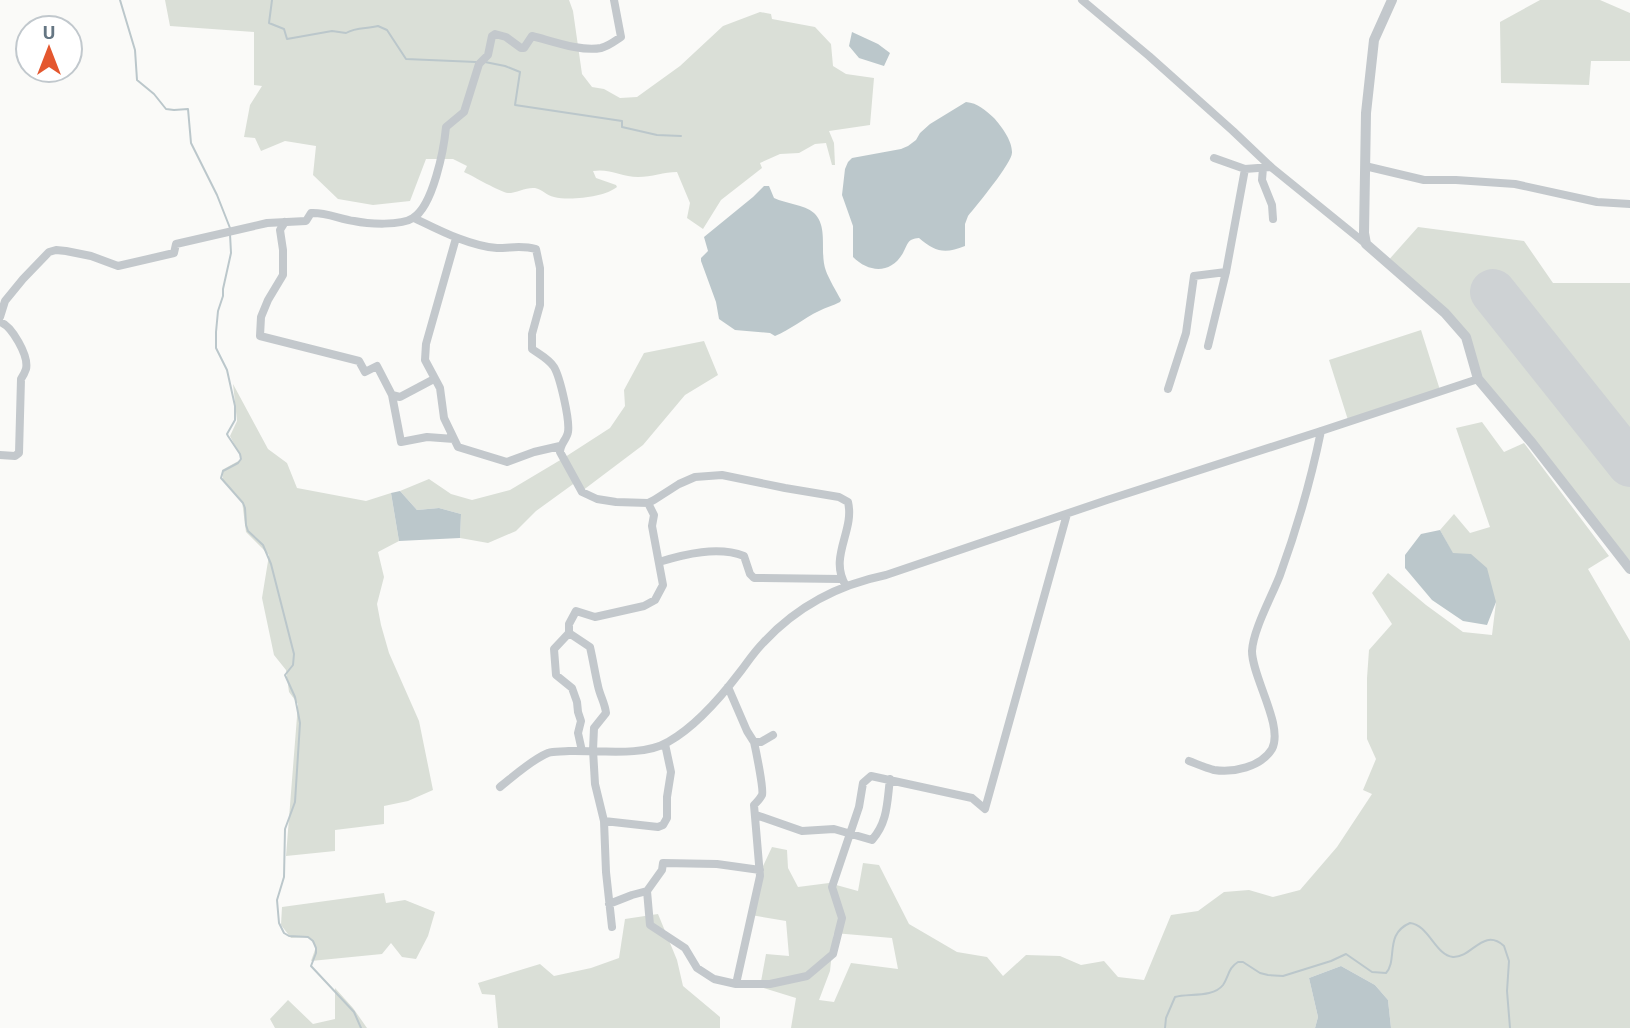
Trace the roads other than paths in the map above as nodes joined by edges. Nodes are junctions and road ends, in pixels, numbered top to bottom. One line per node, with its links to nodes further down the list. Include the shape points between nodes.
1 (614, 0): 9 (street, via 621,37 601,48 532,36 520,48 506,37 492,36 464,113 446,127 429,199)
2 (1082, 0): 6 (street, via 1233,131)
3 (1392, 0): 5 (street, via 1374,40)
4 (1214, 158): 7 (street)
5 (1365, 166): 8 (street, via 1424,180 1515,184 1597,202); 13 (street)
6 (1267, 167): 7 (street); 10 (street, via 1262,180); 13 (street)
7 (1245, 169): 14 (street)
8 (1630, 204)
9 (414, 218): 11 (street, via 396,223 357,222 311,212 306,221); 12 (street)
10 (1273, 219)
11 (285, 222): 15 (street, via 176,244 174,253 118,266 56,250 5,301); 20 (street, via 280,230 283,275 261,317 260,336 359,361 365,372 377,366)
12 (456, 238): 17 (street, via 426,344 425,360); 23 (street, via 496,248 536,249 540,305 531,334 532,349 553,366 558,377 568,427)
13 (1366, 244): 18 (street, via 1466,337)
14 (1226, 272): 16 (street); 19 (street, via 1194,276 1186,333)
15 (0, 319): 24 (street, via 13,332 27,361 21,379 19,453)
16 (1209, 346)
17 (435, 379): 20 (street, via 400,397); 22 (street)
18 (1478, 379): 21 (street); 28 (street)
19 (1168, 389)
20 (392, 395): 22 (street, via 401,442 427,437)
21 (1321, 431): 26 (street); 37 (street, via 1296,529 1252,650 1274,726 1273,746 1260,761 1239,769 1215,770)
22 (454, 439): 23 (street, via 458,447 507,462)
23 (560, 446): 25 (street, via 582,492 597,499)
24 (0, 455)
25 (648, 503): 27 (street, via 654,515); 29 (street, via 695,477 722,475 839,497 848,502 850,514 839,564)
26 (1067, 514): 29 (street, via 886,575); 38 (street, via 985,809 972,798)
27 (659, 562): 29 (street, via 685,555 737,553 744,556 754,578); 30 (street, via 663,585 655,600 595,617 576,611)
28 (1630, 569)
29 (844, 582): 31 (street, via 780,627)
30 (569, 633): 35 (street, via 590,647 598,689 606,704 606,713 594,728); 36 (street, via 554,649 556,675 572,688 577,702)
31 (728, 687): 33 (street); 34 (street, via 686,732)
32 (773, 735): 33 (street)
33 (754, 742): 40 (street, via 764,786 754,805)
34 (665, 744): 35 (street, via 639,751); 41 (street, via 671,772 663,825)
35 (593, 750): 36 (street); 41 (street)
36 (582, 751): 39 (street, via 549,752)
37 (1189, 761)
38 (890, 779): 42 (street, via 871,776 863,783); 42 (street, via 880,831 872,840)
39 (500, 787)
40 (756, 815): 42 (street, via 802,831 834,829); 43 (street)
41 (604, 821): 45 (street)
42 (851, 834): 47 (street, via 832,887 842,918 833,954 807,976 770,984)
43 (760, 870): 44 (street, via 663,863); 47 (street)
44 (647, 891): 45 (street); 47 (street, via 650,925 685,948 697,968 713,979)
45 (609, 904): 46 (street)
46 (612, 927)
47 (736, 984)

